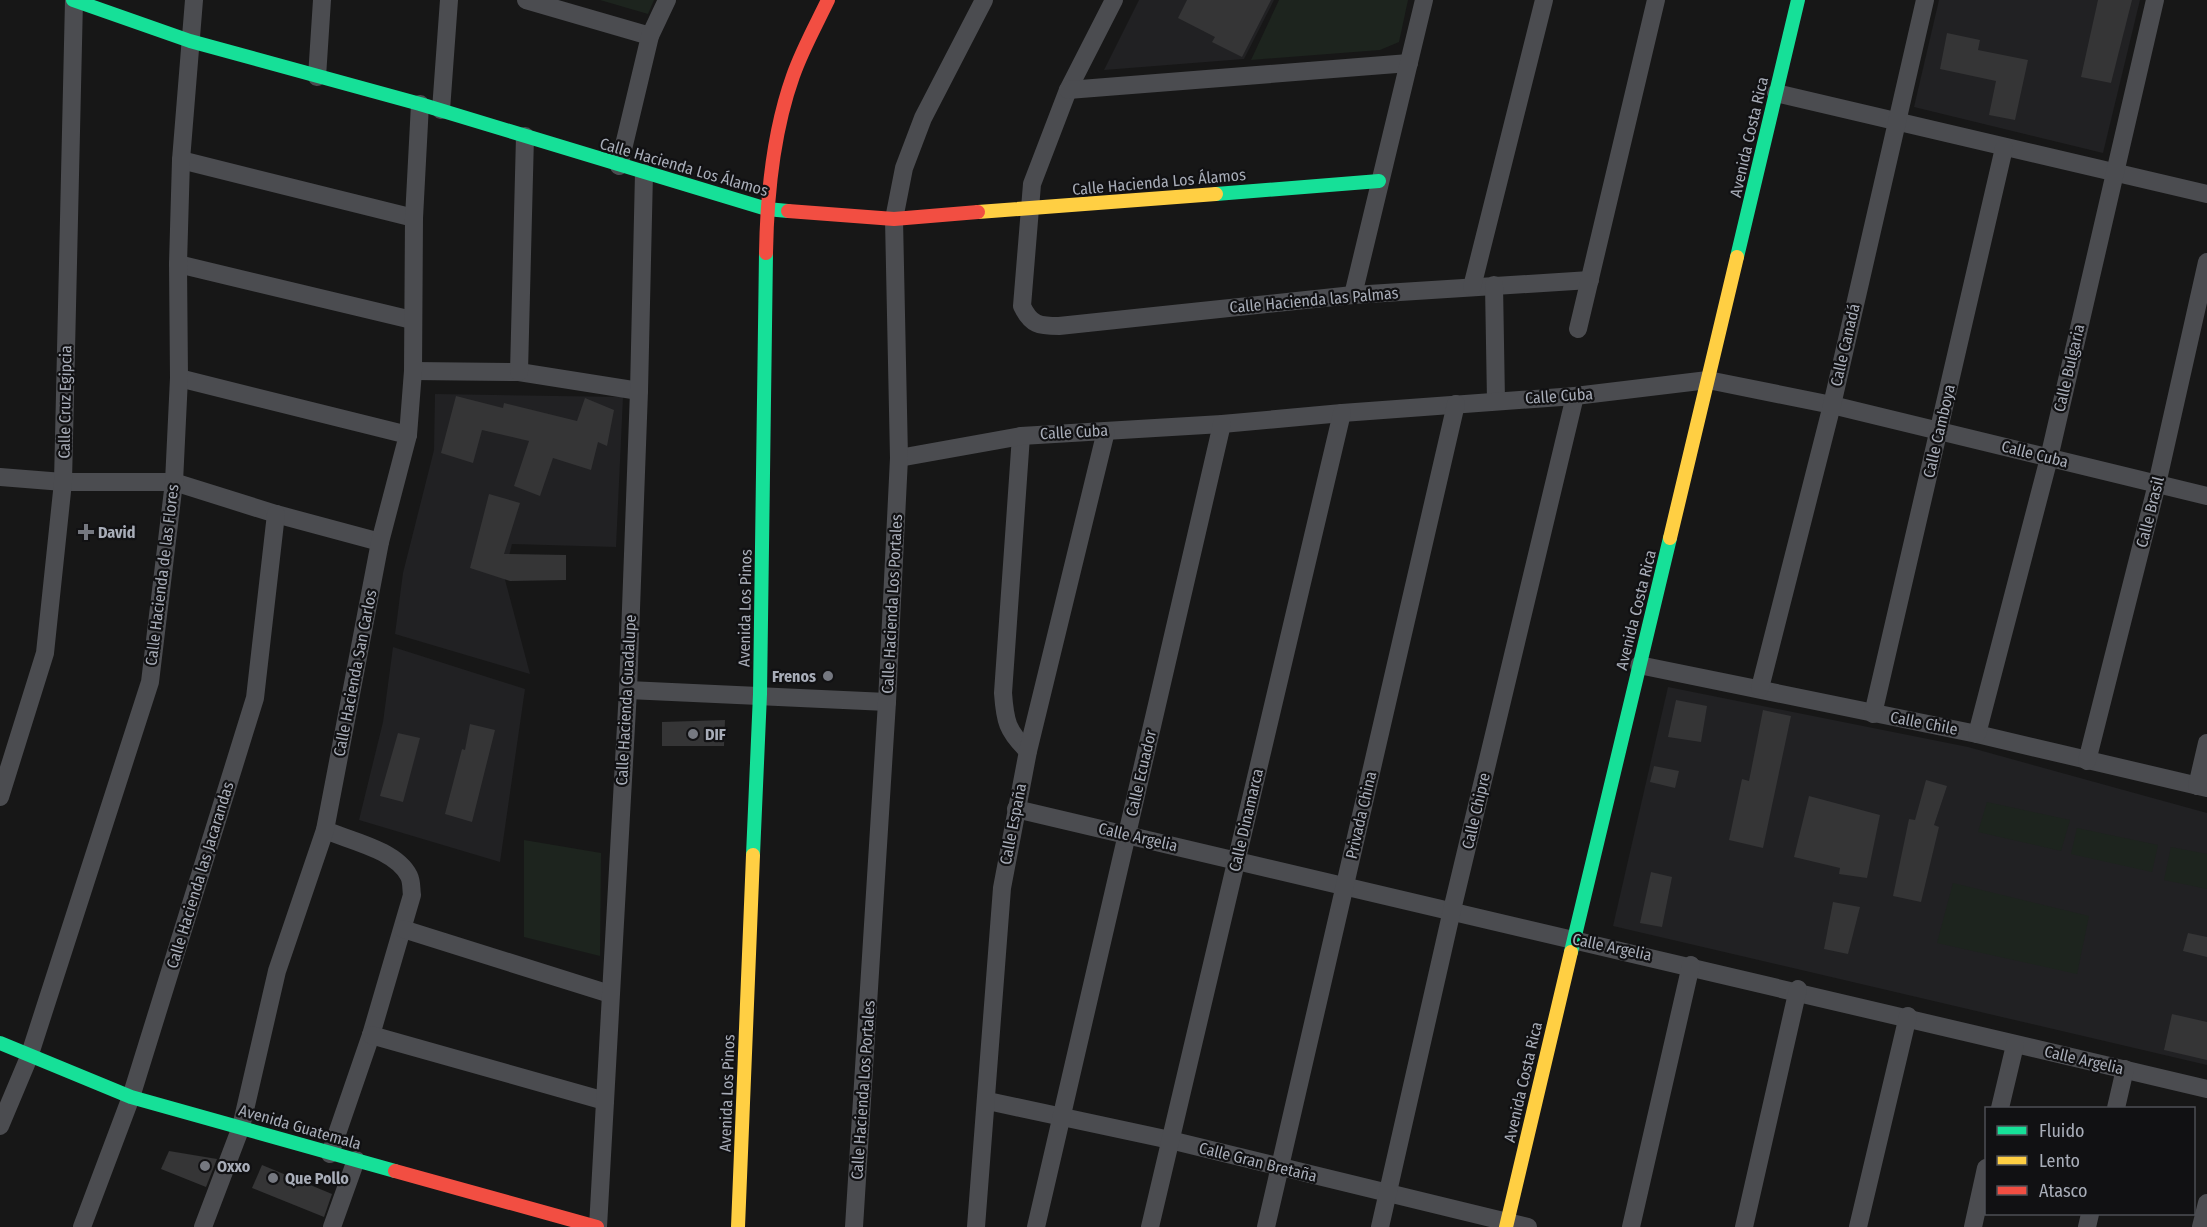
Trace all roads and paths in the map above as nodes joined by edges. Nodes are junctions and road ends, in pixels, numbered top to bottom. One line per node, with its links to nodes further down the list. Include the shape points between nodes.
1 (73, 0): 17 (street, Calle Hacienda Los Álamos); 63 (street, Calle Cruz Egipcia)
2 (194, 0): 17 (street, Calle Hacienda de las Flores)
3 (322, 0): 19 (street)
4 (449, 0): 23 (street)
5 (526, 0): 16 (street)
6 (667, 0): 16 (street)
7 (828, 0): 33 (street, Avenida Los Pinos, via 793,75 777,134)
8 (984, 0): 36 (street, Calle Hacienda Los Portales, via 923,118 904,168)
9 (1114, 0): 20 (street)
10 (1424, 0): 18 (street)
11 (1544, 0): 41 (street)
12 (1656, 0): 39 (street)
13 (1798, 0): 21 (street, Avenida Costa Rica)
14 (1925, 0): 24 (street, Calle Canadá)
15 (2155, 0): 30 (street, Calle Bulgaria)
16 (650, 36): 28 (street)
17 (190, 41): 19 (street, Calle Hacienda Los Álamos); 27 (street, Calle Hacienda de las Flores)
18 (1409, 63): 20 (street); 31 (street)
19 (317, 77): 22 (street, Calle Hacienda Los Álamos)
20 (1068, 90): 34 (street, via 1043,151)
21 (1776, 93): 24 (street); 48 (street, Avenida Costa Rica)
22 (420, 104): 23 (street, Calle Hacienda Los Álamos); 35 (street, Calle Hacienda San Carlos)
23 (441, 110): 25 (street, Calle Hacienda Los Álamos)
24 (1895, 123): 26 (street); 53 (street, Calle Canadá)
25 (525, 136): 28 (street, Calle Hacienda Los Álamos); 46 (street)
26 (2004, 147): 30 (street); 57 (street, Calle Camboya)
27 (181, 160): 35 (street); 38 (street, Calle Hacienda de las Flores)
28 (620, 166): 29 (street, Calle Hacienda Los Álamos)
29 (644, 173): 33 (street, Calle Hacienda Los Álamos); 49 (street, Calle Hacienda Guadalupe)
30 (2114, 173): 32 (street); 61 (street, Calle Bulgaria)
31 (1379, 181): 34 (street, Calle Hacienda Los Álamos); 42 (street)
32 (2207, 194)
33 (767, 209): 36 (street, Calle Hacienda Los Álamos); 72 (street, Avenida Los Pinos)
34 (1028, 209): 36 (street, Calle Hacienda Los Álamos); 42 (street, Calle Hacienda las Palmas, via 1022,306 1028,319 1038,326)
35 (414, 218): 43 (street, Calle Hacienda San Carlos)
36 (894, 219): 60 (street, Calle Hacienda Los Portales)
37 (2207, 262): 65 (street, Calle Brasil)
38 (178, 264): 43 (street); 47 (street, Calle Hacienda de las Flores)
39 (1590, 280): 40 (street, Calle Hacienda las Palmas); 44 (street)
40 (1494, 285): 41 (street, Calle Hacienda las Palmas); 51 (street)
41 (1472, 287): 42 (street, Calle Hacienda las Palmas)
42 (1353, 295)
43 (412, 320): 45 (street, Calle Hacienda San Carlos)
44 (1578, 329)
45 (413, 371): 46 (street); 58 (street, Calle Hacienda San Carlos)
46 (519, 372): 49 (street)
47 (179, 378): 58 (street); 64 (street, Calle Hacienda de las Flores)
48 (1708, 380): 50 (street, Calle Cuba); 53 (street, Calle Cuba); 69 (street, Avenida Costa Rica)
49 (639, 391): 71 (street, Calle Hacienda Guadalupe)
50 (1575, 396): 51 (street, Calle Cuba); 86 (street, Calle Chipre)
51 (1496, 401): 52 (street, Calle Cuba)
52 (1456, 404): 54 (street, Calle Cuba); 85 (street, Privada China)
53 (1832, 405): 57 (street, Calle Cuba); 70 (street, Calle Canadá)
54 (1342, 412): 55 (street, Calle Cuba); 84 (street, Calle Dinamarca)
55 (1222, 424): 56 (street, Calle Cuba); 83 (street, Calle Ecuador)
56 (1106, 430): 59 (street, Calle Cuba); 77 (street, Calle España)
57 (1939, 430): 61 (street, Calle Cuba); 74 (street, Calle Camboya)
58 (408, 435): 68 (street, Calle Hacienda San Carlos)
59 (1021, 436): 60 (street, Calle Cuba); 77 (street, via 1003,693 1005,718 1012,736)
60 (899, 458): 73 (street, Calle Hacienda Los Portales)
61 (2049, 458): 65 (street, Calle Cuba); 75 (street, Calle Bulgaria)
62 (0, 477): 63 (street)
63 (63, 482): 64 (street); 80 (street, Calle Cruz Egipcia, via 45,653)
64 (174, 482): 67 (street); 96 (street, Calle Hacienda de las Flores, via 150,682)
65 (2157, 484): 66 (street, Calle Cuba); 78 (street, Calle Brasil)
66 (2207, 496)
67 (276, 514): 68 (street); 99 (street, Calle Hacienda las Jacarandas, via 255,698)
68 (381, 542): 82 (street, Calle Hacienda San Carlos)
69 (1639, 664): 70 (street, Calle Chile); 88 (street, Avenida Costa Rica)
70 (1760, 688): 74 (street, Calle Chile)
71 (628, 690): 72 (street); 91 (street, Calle Hacienda Guadalupe)
72 (760, 694): 73 (street); 119 (street, Avenida Los Pinos)
73 (887, 702): 120 (street, Calle Hacienda Los Portales)
74 (1873, 714): 75 (street, Calle Chile)
75 (1977, 734): 78 (street, Calle Chile)
76 (2207, 743): 79 (street)
77 (1028, 751): 81 (street, Calle España)
78 (2087, 761): 79 (street, Calle Chile)
79 (2202, 787)
80 (0, 797)
81 (1016, 809): 83 (street, Calle Argelia); 101 (street, Calle España, via 1000,911)
82 (325, 830): 87 (street, via 401,865 410,878 412,895); 106 (street, Calle Hacienda San Carlos, via 277,971)
83 (1127, 835): 84 (street, Calle Argelia); 104 (street, Calle Ecuador)
84 (1236, 860): 85 (street, Calle Argelia); 107 (street, Calle Dinamarca)
85 (1344, 885): 86 (street, Calle Argelia); 110 (street, Privada China)
86 (1452, 910): 88 (street, Calle Argelia); 112 (street, Calle Chipre)
87 (403, 929): 91 (street); 93 (street)
88 (1574, 940): 89 (street, Calle Argelia); 114 (street, Avenida Costa Rica)
89 (1691, 965): 90 (street, Calle Argelia); 127 (street)
90 (1798, 989): 92 (street, Calle Argelia); 128 (street)
91 (610, 994): 100 (street, Calle Hacienda Guadalupe)
92 (1908, 1016): 95 (street, Calle Argelia); 129 (street)
93 (371, 1035): 100 (street); 108 (street)
94 (0, 1043): 96 (street, Avenida Guatemala)
95 (2015, 1045): 97 (street, Calle Argelia); 102 (street)
96 (29, 1057): 99 (street, Avenida Guatemala); 105 (street, Calle Hacienda de las Flores)
97 (2125, 1069): 98 (street, Calle Argelia); 103 (street)
98 (2207, 1089)
99 (131, 1097): 106 (street, Avenida Guatemala); 115 (street, Calle Hacienda las Jacarandas)
100 (605, 1101): 118 (street, Calle Hacienda Guadalupe)
101 (988, 1101): 104 (street, Calle Gran Bretaña); 121 (street, Calle España)
102 (2000, 1107)
103 (2116, 1107)
104 (1062, 1117): 107 (street, Calle Gran Bretaña); 122 (street, Calle Ecuador)
105 (0, 1126)
106 (241, 1127): 108 (street, Avenida Guatemala); 116 (street, Calle Hacienda San Carlos)
107 (1170, 1140): 110 (street, Calle Gran Bretaña); 123 (street, Calle Dinamarca)
108 (330, 1154): 109 (street, Avenida Guatemala)
109 (357, 1161): 117 (street); 118 (street, Avenida Guatemala)
110 (1281, 1168): 112 (street, Calle Gran Bretaña); 124 (street, Privada China)
111 (1985, 1173): 130 (street)
112 (1387, 1195): 114 (street, Calle Gran Bretaña); 125 (street, Calle Chipre)
113 (2207, 1203): 131 (street)
114 (1506, 1225): 126 (street, Calle Gran Bretaña)
115 (82, 1227)
116 (202, 1227)
117 (332, 1227)
118 (597, 1227)
119 (738, 1227)
120 (854, 1227)
121 (976, 1227)
122 (1036, 1227)
123 (1150, 1227)
124 (1266, 1227)
125 (1380, 1227)
126 (1528, 1227)
127 (1630, 1227)
128 (1744, 1227)
129 (1858, 1227)
130 (1973, 1227)
131 (2201, 1227)

